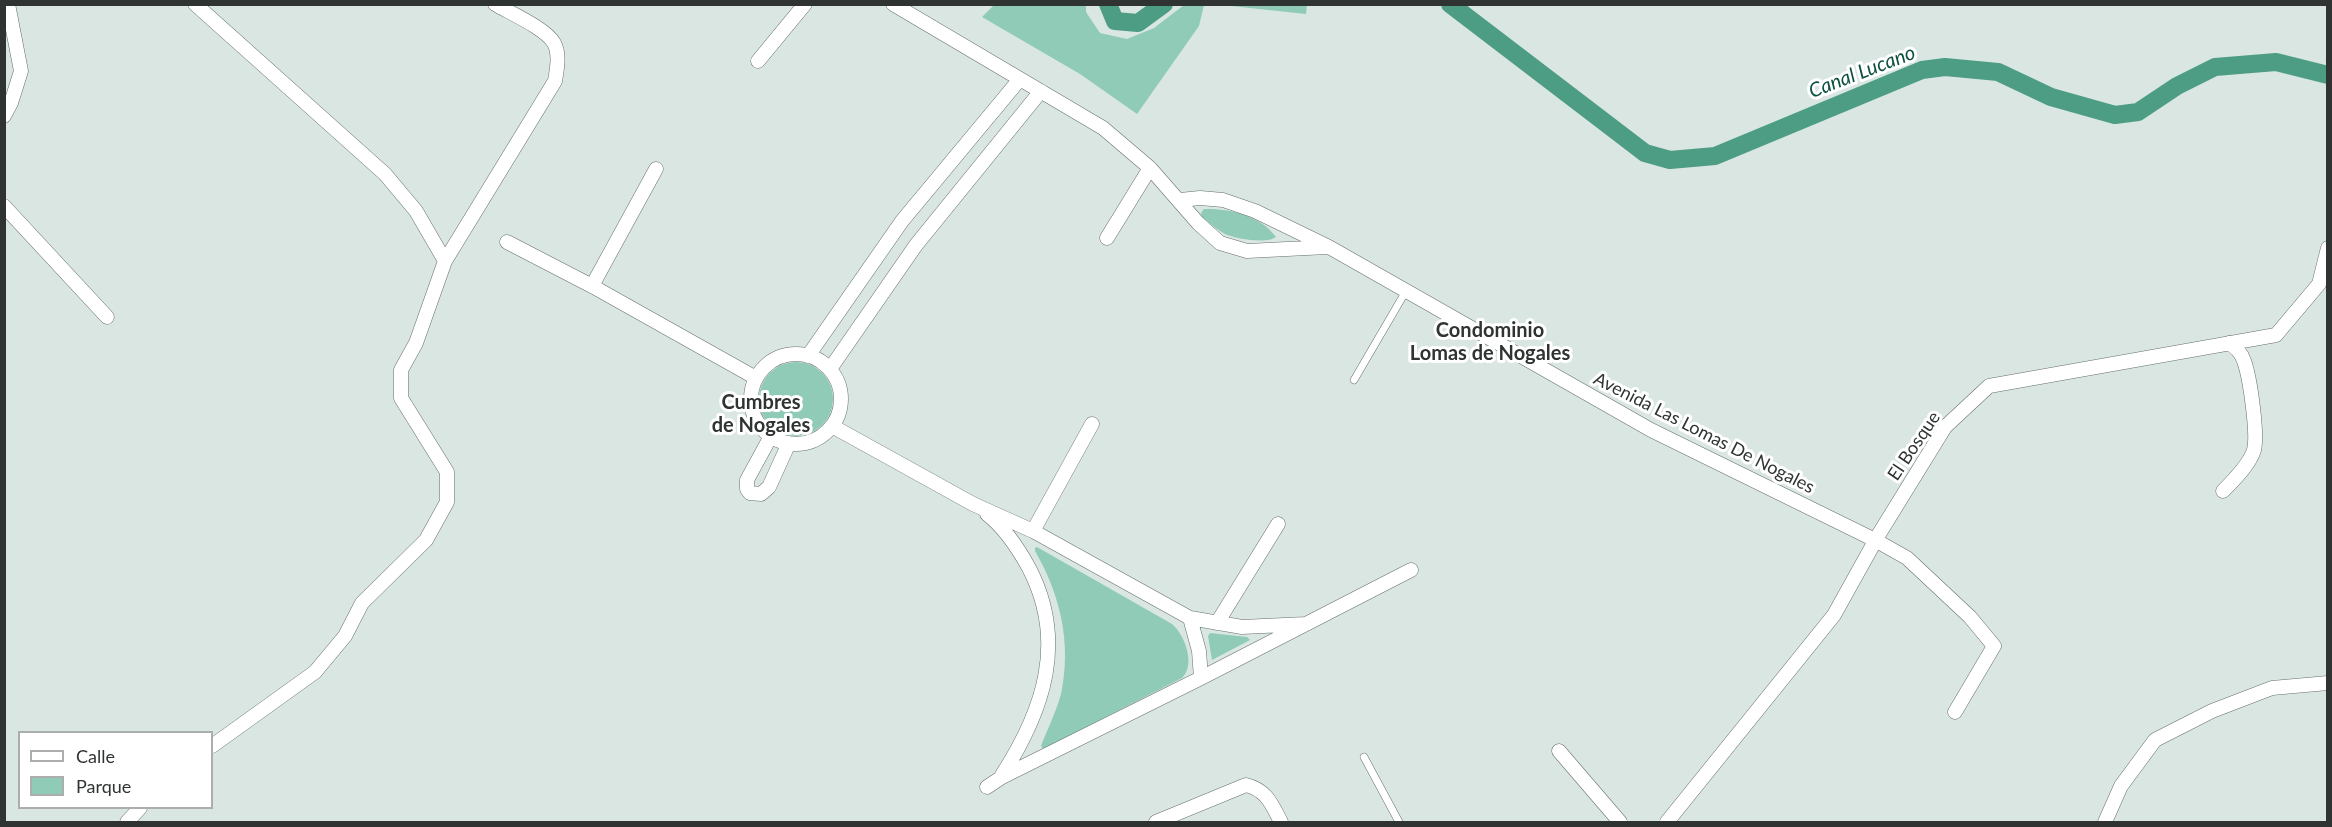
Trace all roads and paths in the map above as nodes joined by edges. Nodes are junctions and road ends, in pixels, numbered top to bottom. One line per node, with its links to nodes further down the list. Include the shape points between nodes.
1 (8, 4): 9 (street, via 21,71)
2 (195, 4): 21 (street, via 384,174 416,211)
3 (495, 4): 21 (street, via 547,35 555,44 555,81)
4 (805, 4): 6 (street)
5 (893, 4): 7 (street)
6 (758, 61)
7 (1020, 79): 8 (street); 12 (street)
8 (1041, 91): 10 (street, via 1103,128); 13 (street)
9 (4, 116)
10 (1150, 168): 14 (street); 16 (street)
11 (656, 169): 23 (street)
12 (942, 172): 13 (street); 20 (street)
13 (963, 188): 22 (street)
14 (1180, 200): 18 (street, Avenida Las Lomas De Nogales, via 1223,200 1255,210); 18 (street, via 1220,243 1247,251)
15 (4, 206): 25 (street)
16 (1107, 238)
17 (507, 242): 23 (street)
18 (1329, 247): 24 (street, Avenida Las Lomas De Nogales)
19 (2328, 248): 26 (street, El Bosque, via 2319,284 2276,335)
20 (876, 257): 22 (street); 27 (street)
21 (445, 261): 47 (street, via 416,343 400,370 401,398 447,472 447,502 426,540 362,603 345,636 315,672)
22 (896, 272): 28 (street)
23 (592, 286): 29 (street)
24 (1406, 291): 30 (lane); 39 (street, Avenida Las Lomas De Nogales, via 1651,430)
25 (107, 317)
26 (2229, 344): 35 (street, via 2244,361 2255,432 2254,451); 39 (street, El Bosque, via 1989,386 1945,427)
27 (808, 356): 28 (street); 29 (street, via 791,354 774,360)
28 (830, 369): 32 (street, via 840,393 839,410)
29 (756, 378): 33 (street, via 752,410 759,425)
30 (1354, 380)
31 (1092, 424): 38 (street)
32 (832, 426): 34 (street, via 813,440); 36 (street)
33 (771, 436): 34 (street); 34 (street, via 747,480 750,493 761,494 769,487)
34 (789, 443)
35 (2223, 491)
36 (973, 504): 38 (street); 50 (street, via 1000,527 1024,559 1042,598 1048,628 1042,694)
37 (1278, 524): 42 (street)
38 (1034, 531): 41 (street)
39 (1875, 540): 46 (street, Avenida Las Lomas De Nogales, via 1907,558 1970,617 1994,646); 58 (street, El Bosque, via 1834,615)
40 (1411, 570): 43 (street)
41 (1190, 618): 42 (street); 44 (street, via 1200,651)
42 (1217, 623): 43 (street, via 1242,627)
43 (1306, 624): 44 (street)
44 (1201, 678): 50 (street)
45 (2328, 683): 59 (street, via 2272,688 2212,711 2155,740 2121,786)
46 (1955, 712)
47 (213, 745)
48 (1559, 751): 57 (street)
49 (1364, 757): 56 (lane)
50 (1002, 777): 51 (street)
51 (987, 787)
52 (138, 809): 53 (street)
53 (128, 822)
54 (1156, 822): 55 (street, via 1246,785 1266,794)
55 (1281, 822)
56 (1399, 822)
57 (1620, 822)
58 (1667, 822)
59 (2105, 822)

